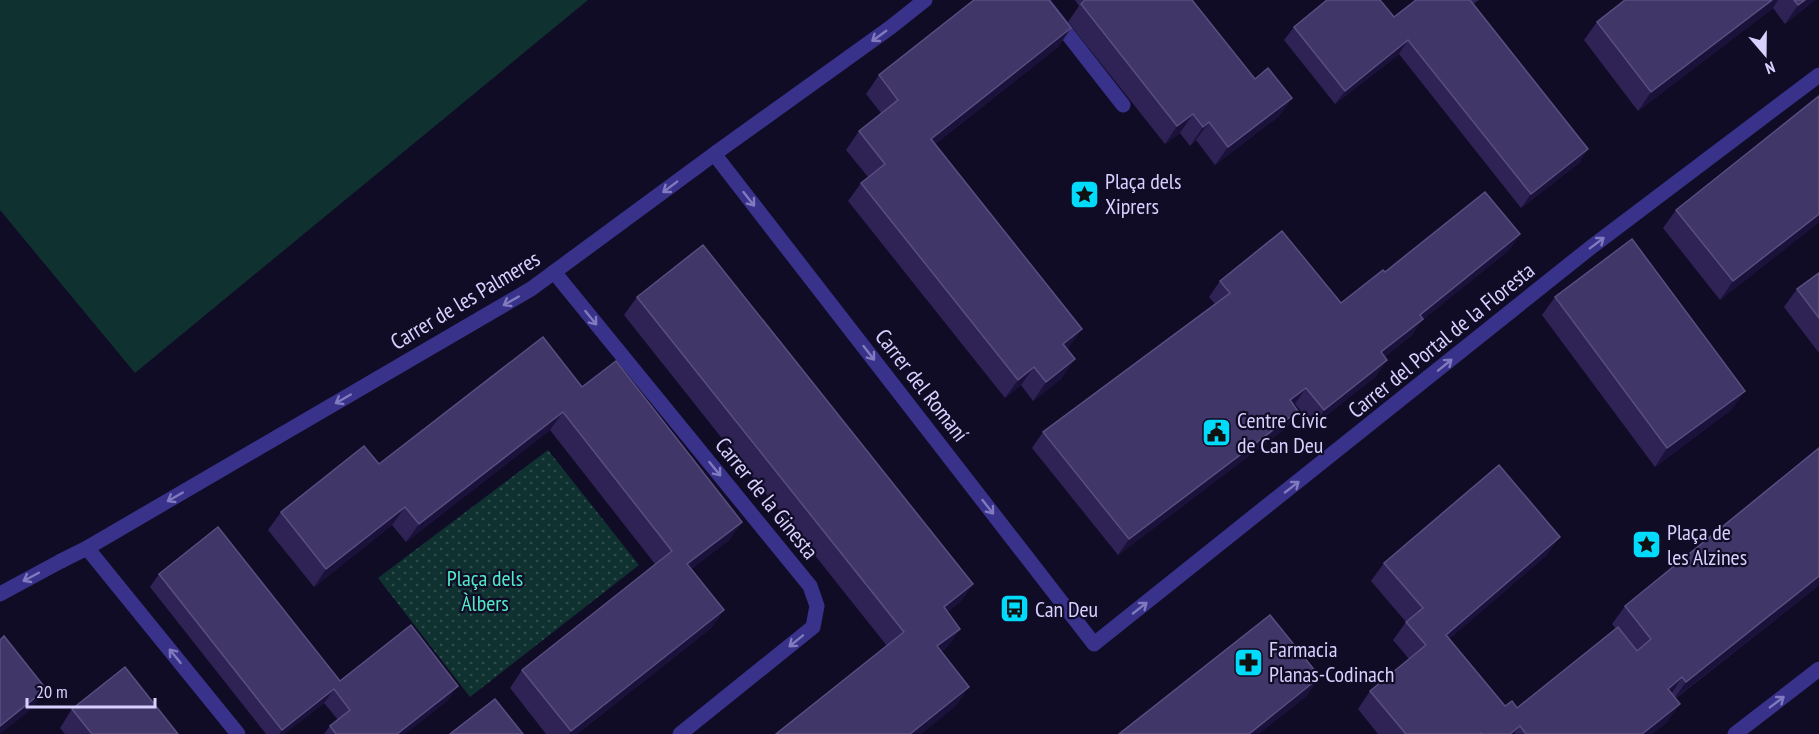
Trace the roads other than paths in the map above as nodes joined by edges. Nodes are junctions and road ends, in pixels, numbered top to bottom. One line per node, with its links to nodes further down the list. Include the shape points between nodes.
1 (925, 0): 5 (street, Carrer de les Palmeres, one-way to 5)
2 (1041, 0): 4 (street)
3 (1819, 75): 9 (street, Carrer del Portal de la Floresta, one-way to 3, via 1590,248)
4 (1123, 105)
5 (717, 152): 6 (street, Carrer de les Palmeres, one-way to 6); 9 (street, Carrer del Romaní, one-way to 9, via 715,155)
6 (555, 272): 7 (street, Carrer de les Palmeres, one-way to 7); 12 (street, Carrer de la Ginesta, one-way to 12, via 810,586 818,606 813,627)
7 (87, 548): 8 (street, Carrer de les Palmeres, one-way to 8); 11 (street, one-way to 7)
8 (0, 594)
9 (1094, 644)
10 (1819, 669): 13 (street, one-way to 10)
11 (238, 734)
12 (680, 734)
13 (1735, 734)

